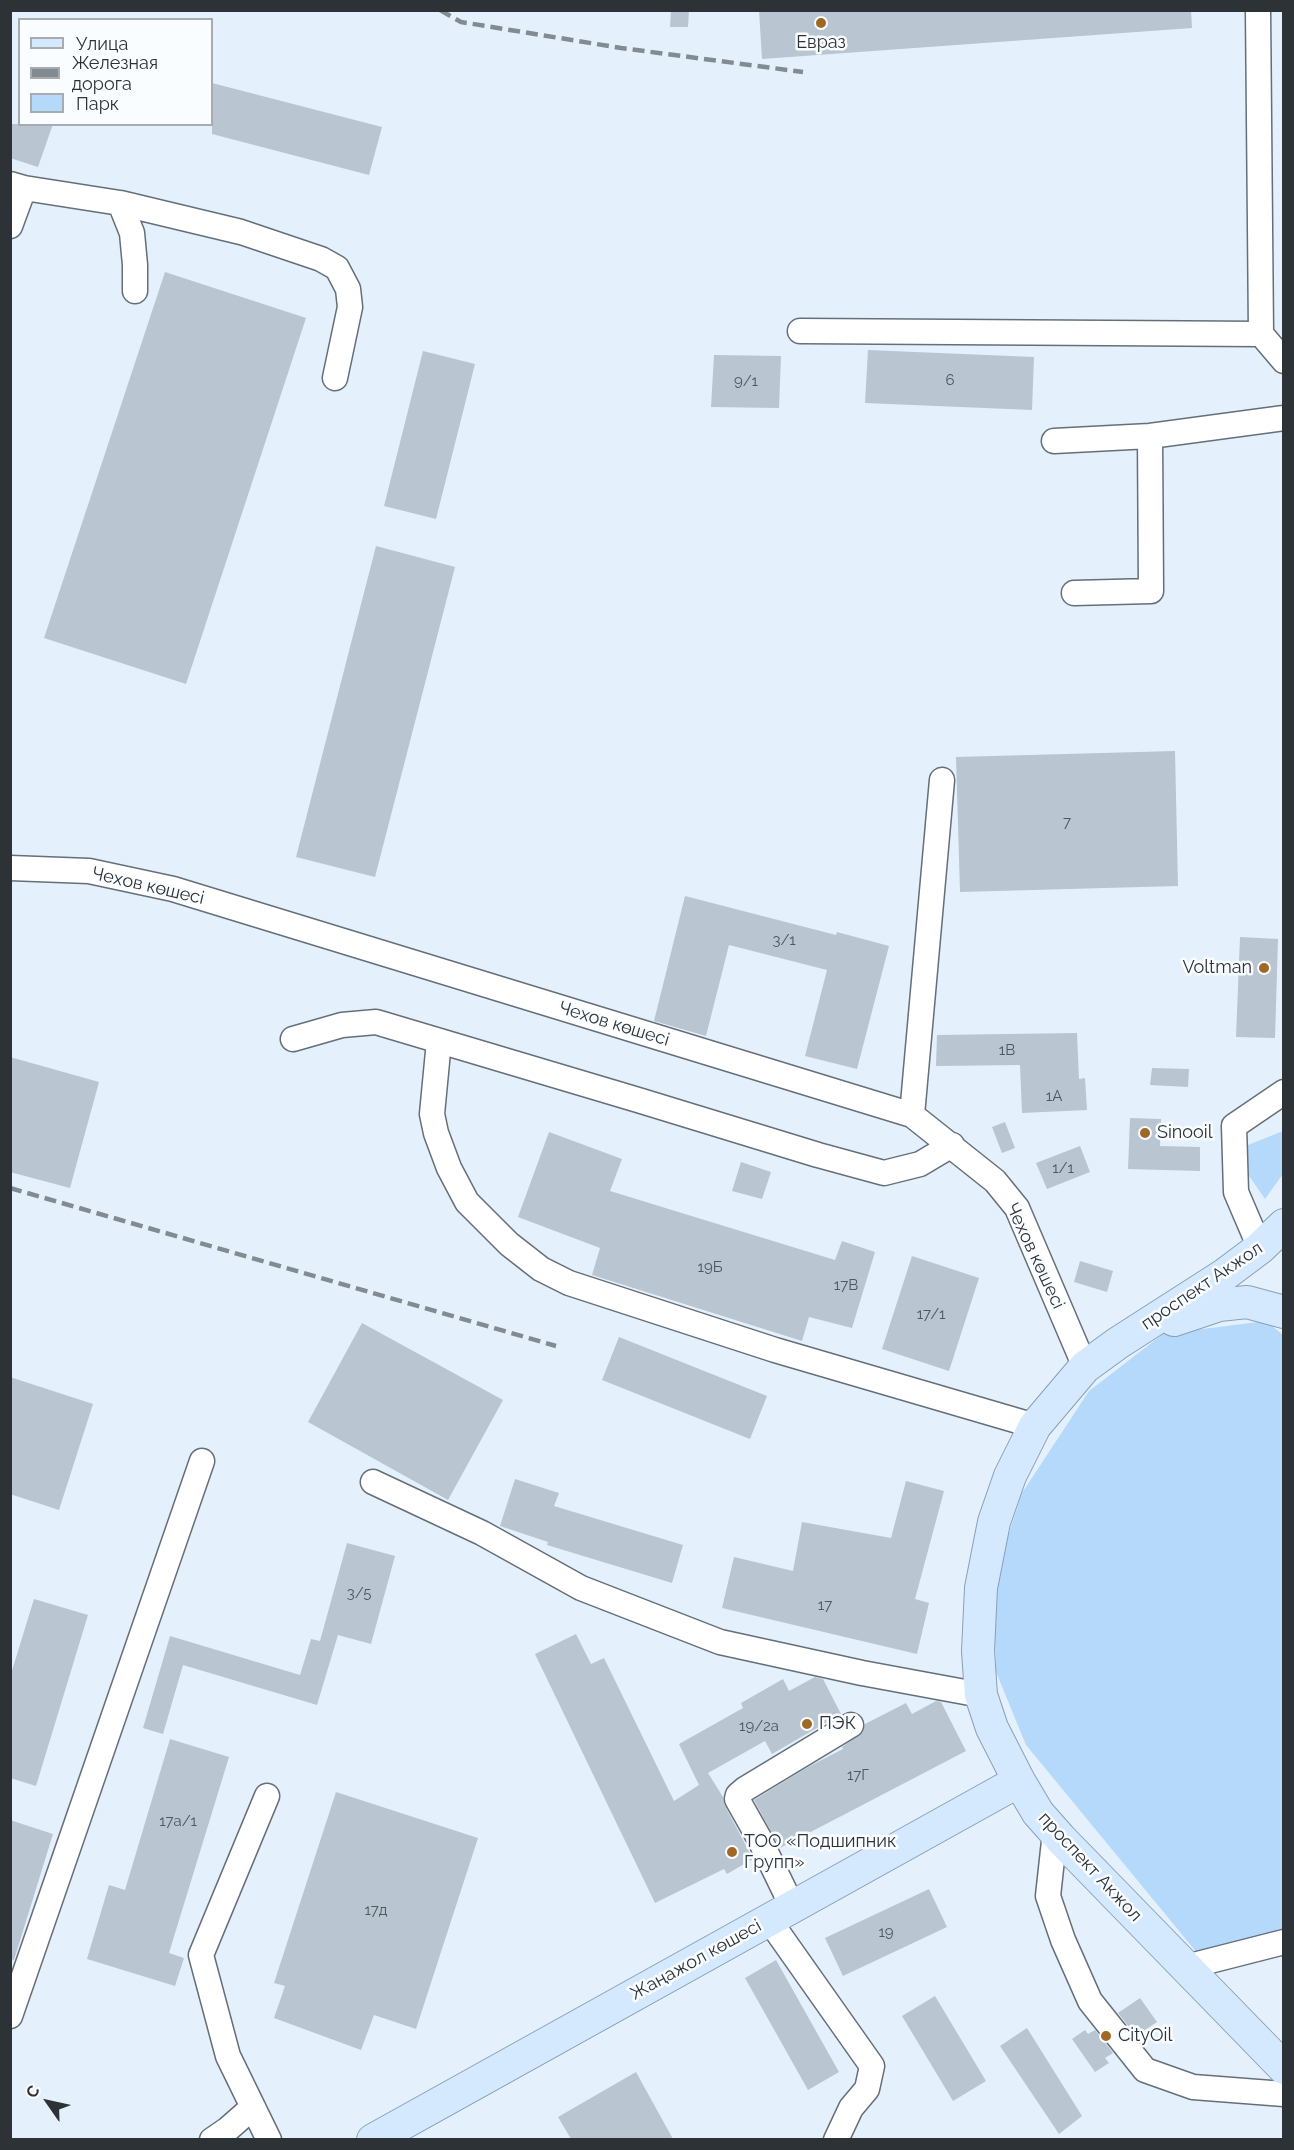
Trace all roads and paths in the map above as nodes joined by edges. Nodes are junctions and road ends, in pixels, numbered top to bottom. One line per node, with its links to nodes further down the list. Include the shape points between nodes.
1 (1258, 10): 7 (lane)
2 (17, 186): 3 (lane); 4 (lane)
3 (120, 202): 5 (lane, via 132,233); 9 (lane, via 242,232 337,268 348,289 350,307)
4 (10, 226)
5 (135, 291)
6 (800, 331): 7 (lane)
7 (1261, 334): 8 (lane)
8 (1284, 361)
9 (335, 378)
10 (1284, 418): 11 (lane)
11 (1150, 436): 12 (lane); 13 (lane, via 1151,591)
12 (1054, 441)
13 (1074, 592)
14 (942, 780): 19 (lane)
15 (10, 868): 19 (lane, Чехов көшесі, via 89,871 173,889)
16 (293, 1039): 17 (lane, via 342,1025 376,1022)
17 (439, 1041): 20 (lane, via 884,1173 920,1164); 26 (lane, via 432,1114 448,1168 467,1203 541,1269 569,1283 765,1347)
18 (1284, 1092): 22 (lane, via 1234,1126 1236,1192)
19 (912, 1115): 20 (lane, Чехов көшесі)
20 (952, 1145): 25 (lane, Чехов көшесі, via 995,1181 1017,1208)
21 (1284, 1225): 22 (main road, проспект Акжол)
22 (1260, 1248): 24 (main road, проспект Акжол)
23 (1284, 1312): 24 (main road, проспект Акжол, via 1247,1302 1219,1305)
24 (1118, 1343): 25 (main road, проспект Акжол)
25 (1085, 1367): 26 (main road, проспект Акжол)
26 (1035, 1426): 29 (main road, проспект Акжол, via 1010,1476 994,1522 981,1588)
27 (202, 1461): 37 (lane)
28 (373, 1482): 29 (lane, via 482,1533 581,1588 720,1642)
29 (981, 1695): 31 (main road, проспект Акжол, via 992,1728)
30 (851, 1725): 34 (lane, via 738,1795 759,1838)
31 (1019, 1781): 33 (main road, проспект Акжол); 34 (main road, Жаңажол көшесі)
32 (267, 1796): 40 (lane, via 201,1955 228,2056)
33 (1055, 1832): 36 (main road, проспект Акжол); 39 (lane, via 1048,1896 1063,1940 1090,2001 1146,2070 1193,2087)
34 (780, 1913): 43 (main road, Жаңажол көшесі); 44 (lane, via 872,2066 867,2089 851,2108)
35 (1284, 1942): 36 (lane)
36 (1186, 1967): 38 (main road, проспект Акжол)
37 (10, 2016)
38 (1284, 2068)
39 (1284, 2094)
40 (253, 2107): 41 (lane); 42 (lane)
41 (212, 2139)
42 (269, 2139)
43 (373, 2139)
44 (836, 2139)

